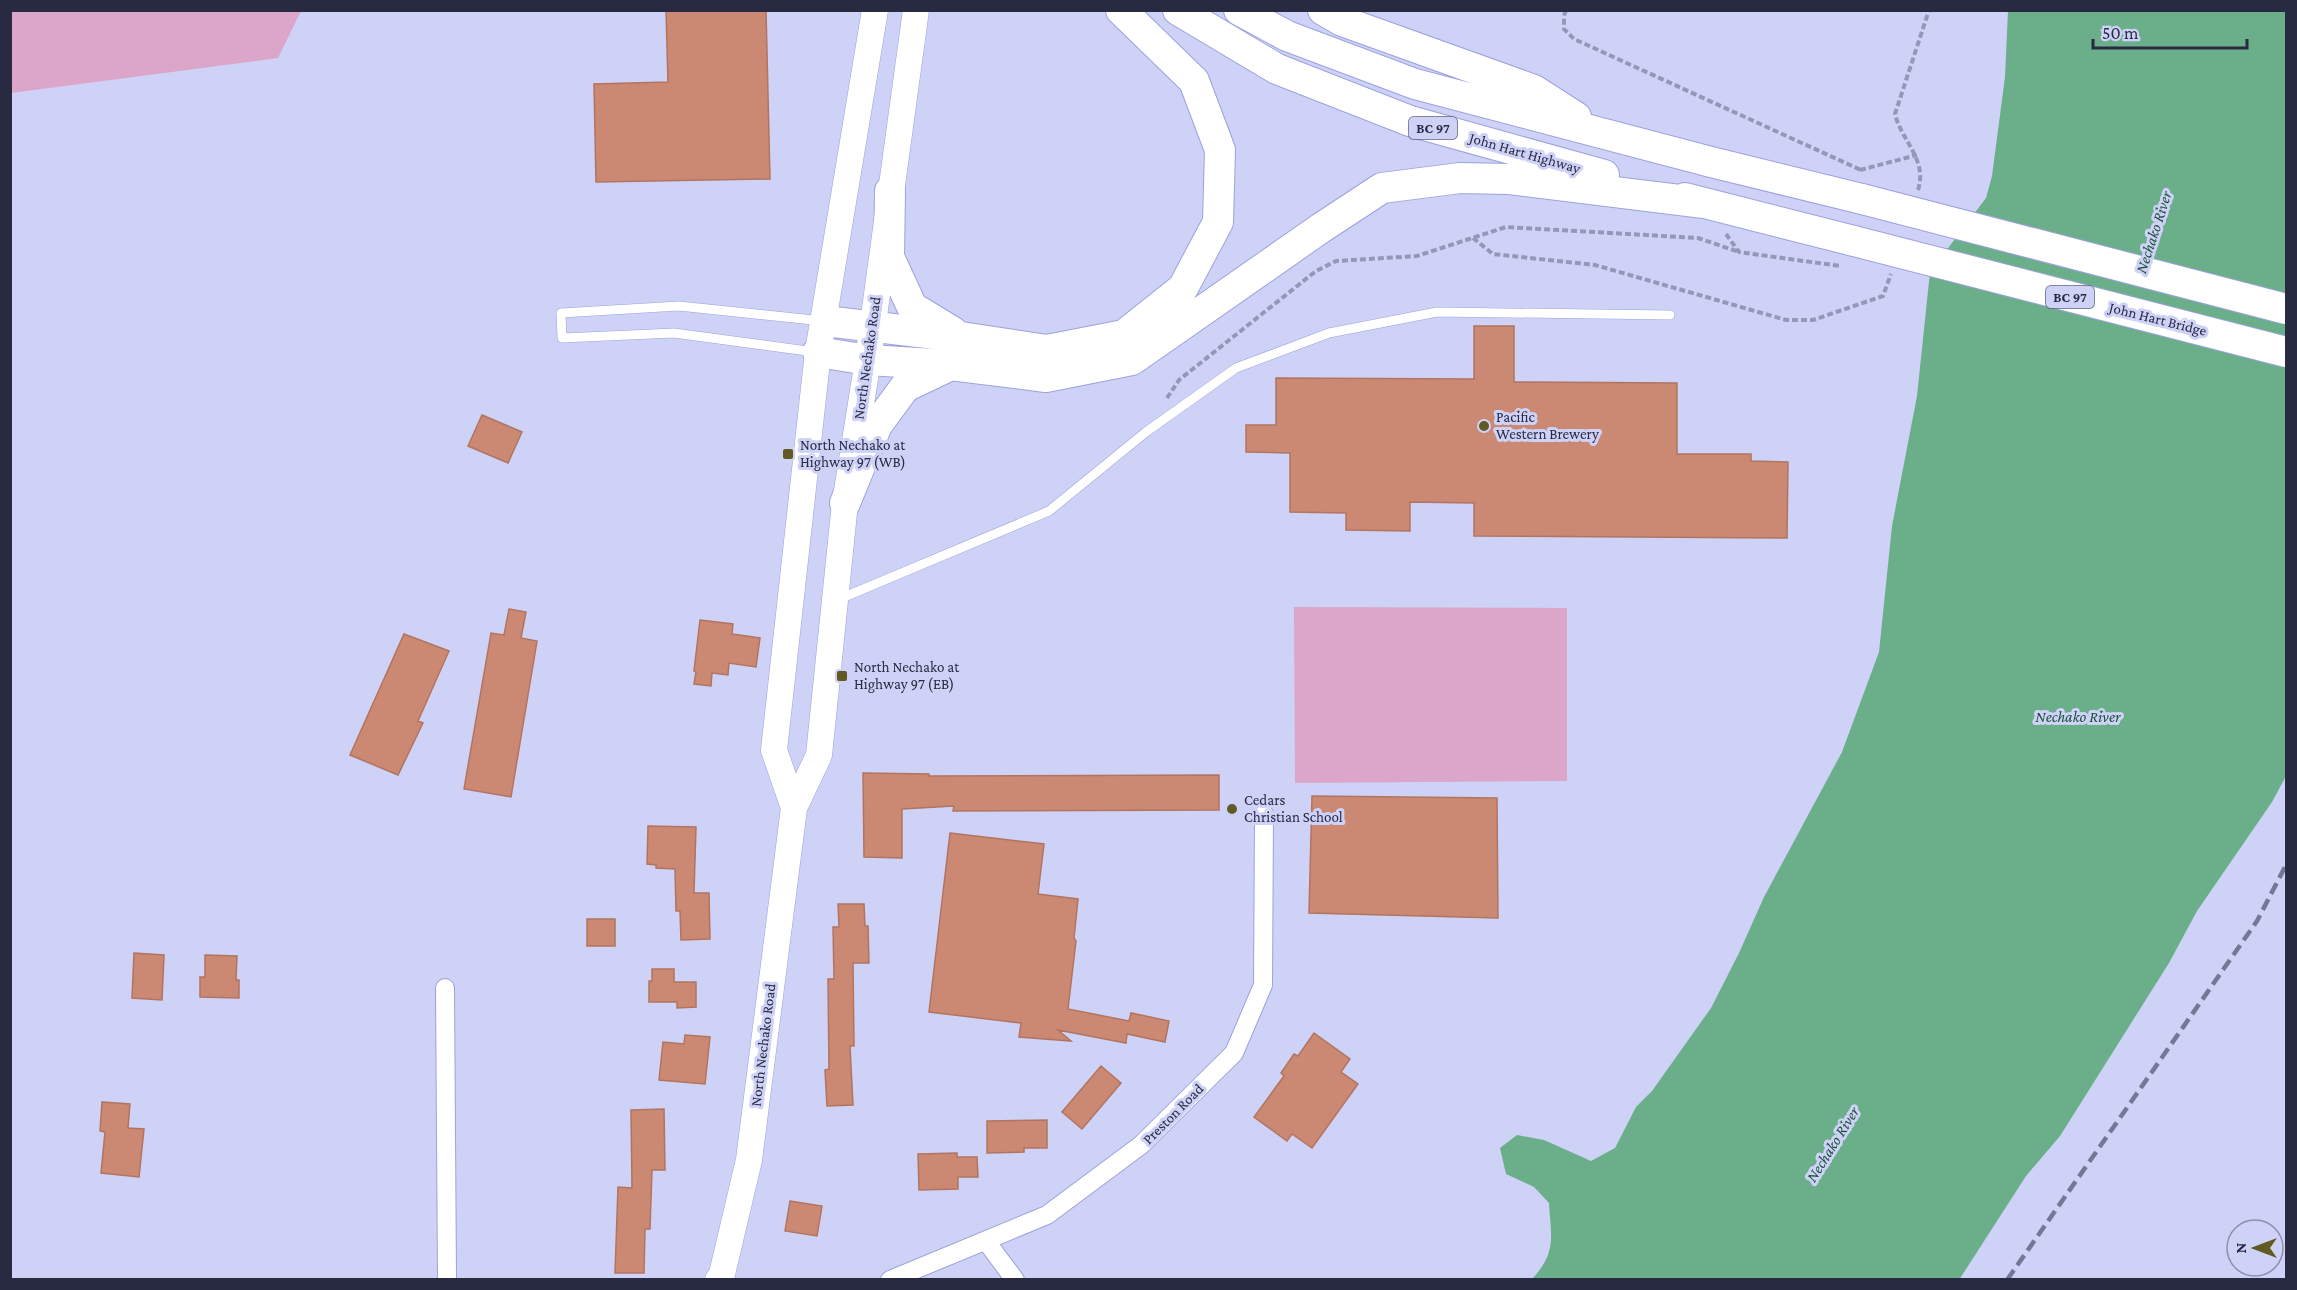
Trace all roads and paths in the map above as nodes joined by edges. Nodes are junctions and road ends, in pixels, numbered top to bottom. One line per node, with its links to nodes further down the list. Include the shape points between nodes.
1 (875, 10): 20 (main road, North Nechako Road)
2 (916, 10): 11 (main road, North Nechako Road)
3 (1120, 10): 22 (highway, via 1194,81 1220,150 1218,222 1182,288 1124,335 1047,350)
4 (1178, 10): 13 (highway, John Hart Highway / BC 97, via 1276,69 1410,121)
5 (1239, 10): 9 (highway, BC 97, via 1287,36 1415,84)
6 (1323, 10): 9 (highway, via 1342,21 1534,90)
7 (1566, 10): 10 (path, via 1564,29 1574,39 1861,170)
8 (1929, 10): 10 (path, via 1895,114)
9 (1599, 132): 18 (highway, BC 97, bridge)
10 (1917, 155): 12 (path)
11 (890, 191): 21 (main road, North Nechako Road); 22 (highway, via 889,257 912,307)
12 (1917, 195)
13 (1704, 203): 15 (path); 16 (highway, John Hart Highway / BC 97); 26 (highway, via 1509,179 1460,178 1382,188 1132,360 1046,377)
14 (1473, 238): 15 (path, via 1506,227 1698,238); 17 (path, via 1493,254 1595,265 1786,320 1813,320 1883,296); 27 (path, via 1417,256 1336,261 1317,271 1179,380)
15 (1739, 252): 16 (path)
16 (1852, 254): 24 (highway, John Hart Bridge / BC 97, bridge)
17 (1891, 273)
18 (2286, 309)
19 (1670, 315): 27 (lane, via 1437,312 1329,333 1236,368)
20 (825, 321): 21 (highway); 23 (main road, North Nechako Road); 23 (lane, via 679,306 561,313 562,338 674,333)
21 (872, 327): 22 (highway); 25 (main road, North Nechako Road)
22 (961, 337)
23 (818, 352): 25 (highway); 30 (main road, North Nechako Road, via 774,750)
24 (2286, 352)
25 (868, 360): 26 (highway); 28 (main road, North Nechako Road)
26 (950, 365): 28 (highway, via 905,387 877,425)
27 (1146, 432): 29 (lane, via 1049,511)
28 (845, 503): 29 (main road, North Nechako Road)
29 (835, 601): 30 (main road, North Nechako Road, via 819,755)
30 (794, 807): 35 (main road, North Nechako Road, via 749,1160)
31 (1264, 814): 33 (street, Preston Road, via 1263,985 1234,1053 1141,1145 1047,1215)
32 (445, 988): 34 (street)
33 (986, 1241): 36 (street, Preston Road); 37 (street)
34 (447, 1280)
35 (718, 1280)
36 (890, 1280)
37 (1015, 1280)

